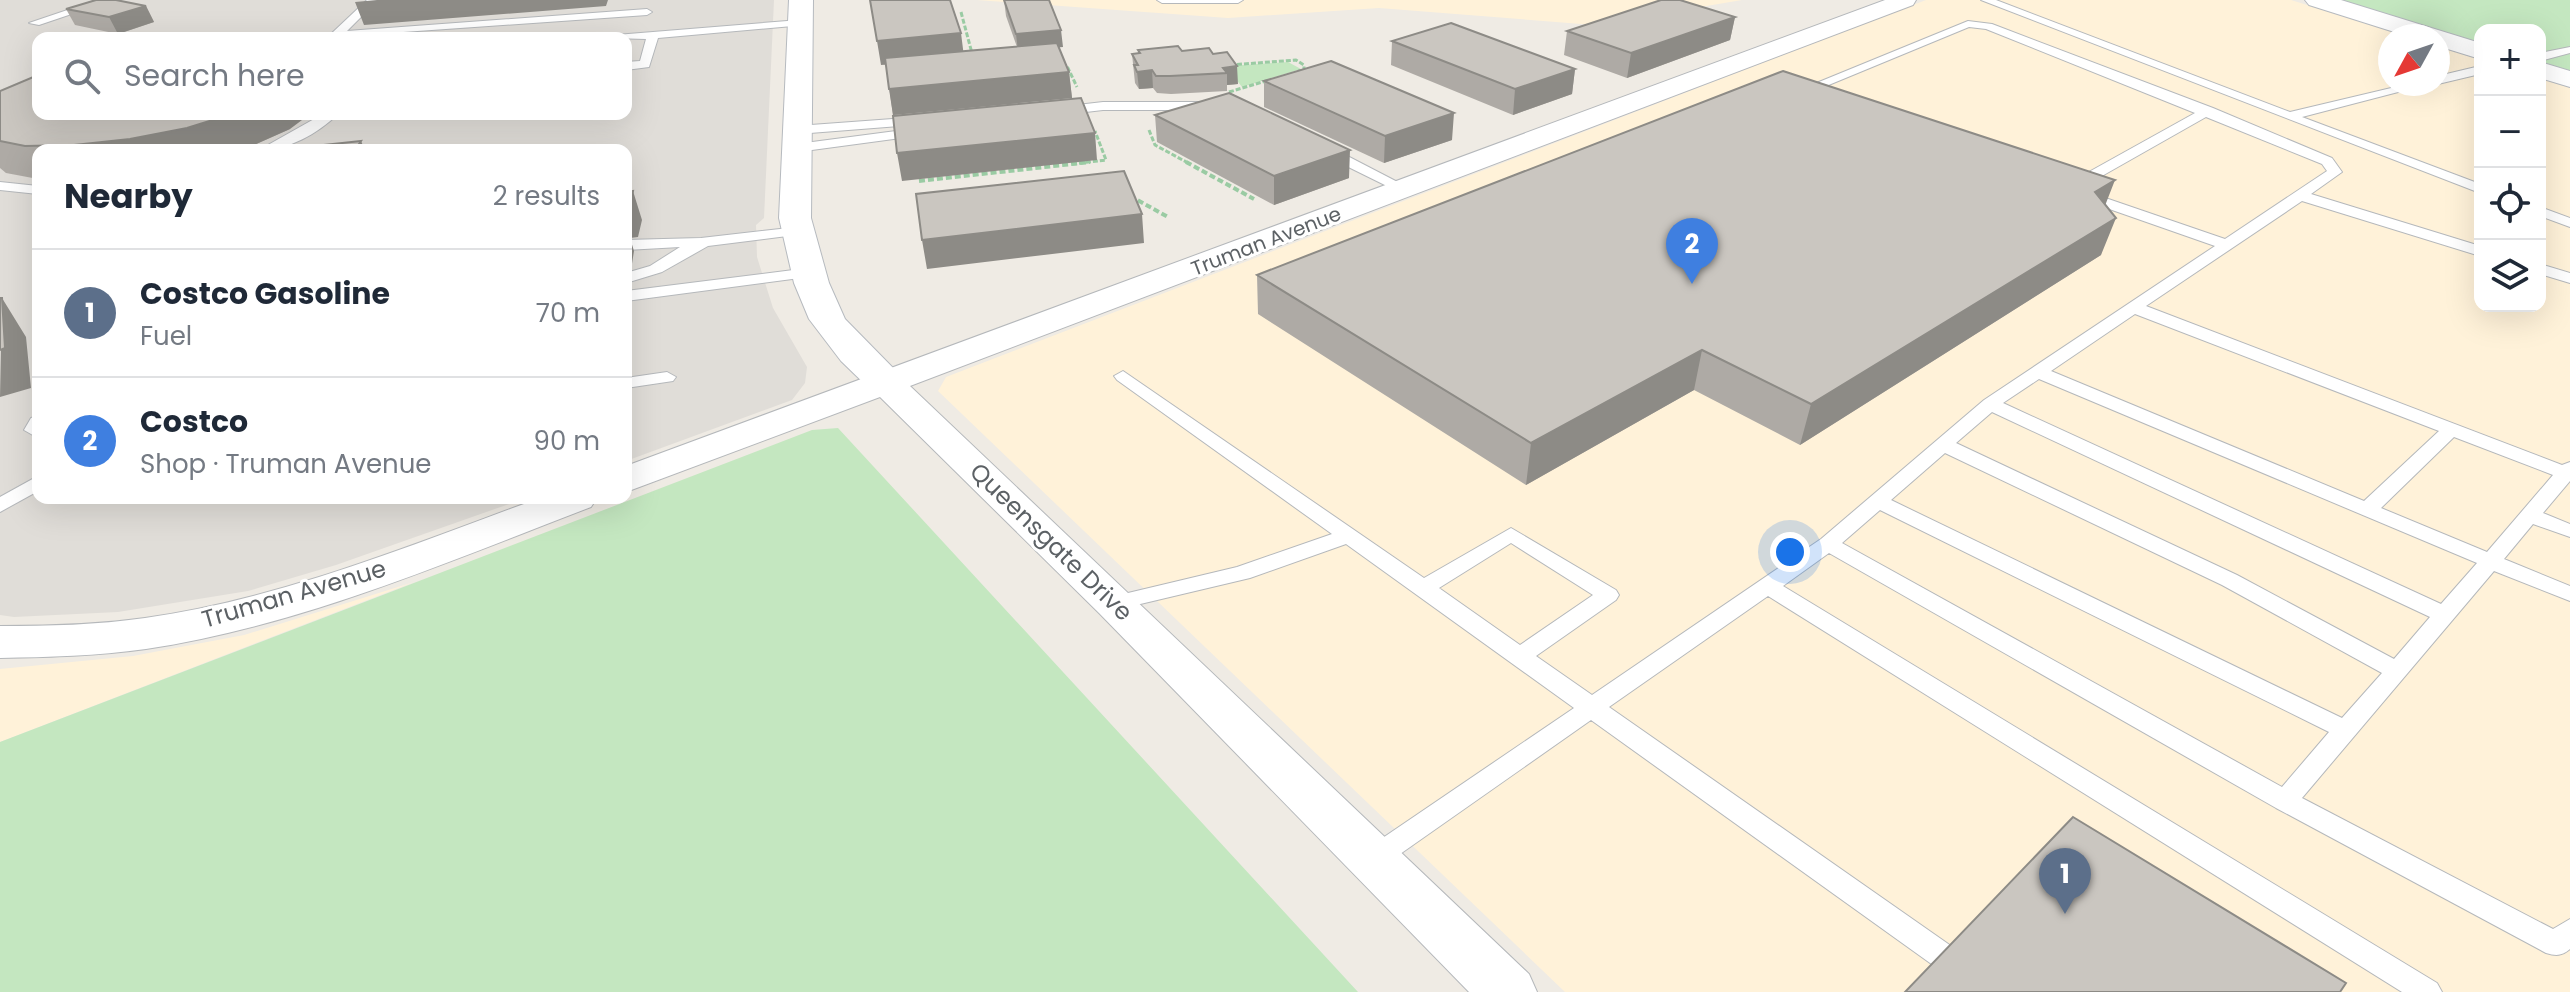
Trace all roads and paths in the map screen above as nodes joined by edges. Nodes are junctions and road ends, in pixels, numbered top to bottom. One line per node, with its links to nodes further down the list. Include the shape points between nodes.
1 (108, 0): 11 (lane)
2 (373, 0): 13 (lane)
3 (1162, 0): 4 (lane)
4 (1238, 0)
5 (1905, 0): 52 (street, Truman Avenue)
6 (1986, 0): 22 (lane)
7 (2317, 0): 12 (street)
8 (649, 6): 14 (lane); 15 (lane)
9 (800, 12): 15 (lane); 45 (street, Queensgate Drive)
10 (961, 12): 21 (path)
11 (35, 23)
12 (2394, 24)
13 (339, 32)
14 (368, 32)
15 (647, 36): 16 (lane); 24 (lane, via 645,64)
16 (632, 37)
17 (2450, 42): 18 (street)
18 (2474, 49)
19 (2570, 50): 20 (lane)
20 (2546, 56)
21 (973, 57)
22 (2132, 57): 23 (lane); 40 (lane)
23 (2089, 63): 36 (lane, via 2006,31 1968,24 1791,96); 38 (lane)
24 (632, 65)
25 (1225, 65): 29 (path, via 1296,60 1304,65 1304,70)
26 (1052, 68): 33 (path, via 1067,66)
27 (2474, 71): 30 (lane)
28 (2546, 72): 32 (street)
29 (1288, 74)
30 (2450, 77)
31 (1273, 79): 34 (path)
32 (2570, 79)
33 (1079, 92)
34 (1228, 92)
35 (2378, 95): 40 (lane)
36 (1816, 104)
37 (1223, 106): 39 (lane, via 1103,106)
38 (2208, 111): 53 (lane, via 2327,161 2335,172); 61 (lane, via 2060,188)
39 (1045, 113)
40 (2289, 116): 50 (lane)
41 (323, 120): 47 (lane)
42 (1146, 123): 55 (path, via 1155,145)
43 (934, 125): 45 (lane)
44 (1095, 130): 48 (path, via 1106,160)
45 (797, 139): 59 (street, Queensgate Drive)
46 (1307, 141): 52 (lane)
47 (282, 144)
48 (919, 181)
49 (0, 186): 51 (lane)
50 (2474, 187)
51 (32, 189)
52 (1404, 189): 74 (street, Truman Avenue)
53 (2299, 195): 61 (lane); 63 (lane)
54 (1118, 197): 57 (path, via 1133,195)
55 (1254, 199)
56 (2546, 213): 58 (lane)
57 (1168, 217)
58 (2570, 223)
59 (798, 231): 60 (lane); 65 (street, Queensgate Drive)
60 (705, 242): 62 (lane); 66 (lane)
61 (2225, 244): 69 (lane)
62 (632, 245)
63 (2474, 249)
64 (2546, 271): 67 (lane)
65 (809, 273): 68 (lane); 74 (street, Queensgate Drive, via 827,319)
66 (632, 276)
67 (2570, 278)
68 (632, 295)
69 (2133, 307): 70 (lane); 76 (lane)
70 (2038, 372): 75 (lane); 85 (lane)
71 (1123, 376): 88 (lane)
72 (667, 377): 73 (lane)
73 (632, 382)
74 (886, 383): 79 (street, Truman Avenue); 94 (street, Queensgate Drive)
75 (1990, 404): 77 (lane); 95 (lane)
76 (2452, 429): 78 (lane); 85 (lane)
77 (1944, 445): 82 (lane); 98 (lane, via 2145,537)
78 (2569, 472): 86 (lane)
79 (632, 478)
80 (0, 487): 81 (lane)
81 (31, 487): 84 (lane)
82 (1878, 501): 89 (lane); 100 (lane)
83 (561, 504): 96 (street, Truman Avenue, via 354,580 246,611 116,635)
84 (0, 506)
85 (2367, 510): 90 (lane)
86 (2530, 515): 87 (lane); 90 (lane)
87 (2570, 531)
88 (1348, 536): 92 (lane); 94 (lane, via 1242,573)
89 (1828, 544): 91 (lane); 101 (lane)
90 (2490, 561): 93 (lane); 95 (lane)
91 (1767, 586): 99 (lane); 106 (lane)
92 (1422, 589): 97 (lane); 97 (lane, via 1511,534 1608,595)
93 (2570, 594)
94 (1115, 603): 102 (street, Queensgate Drive)
95 (2445, 615): 98 (lane)
96 (0, 642)
97 (1518, 657): 99 (lane)
98 (2397, 671): 100 (lane)
99 (1589, 708): 102 (lane); 104 (lane)
100 (2346, 730): 101 (lane)
101 (2285, 801): 103 (lane, via 2556,944)
102 (1374, 858): 105 (street, Queensgate Drive)
103 (2570, 931)
104 (1954, 964)
105 (1508, 992)
106 (2425, 992)

